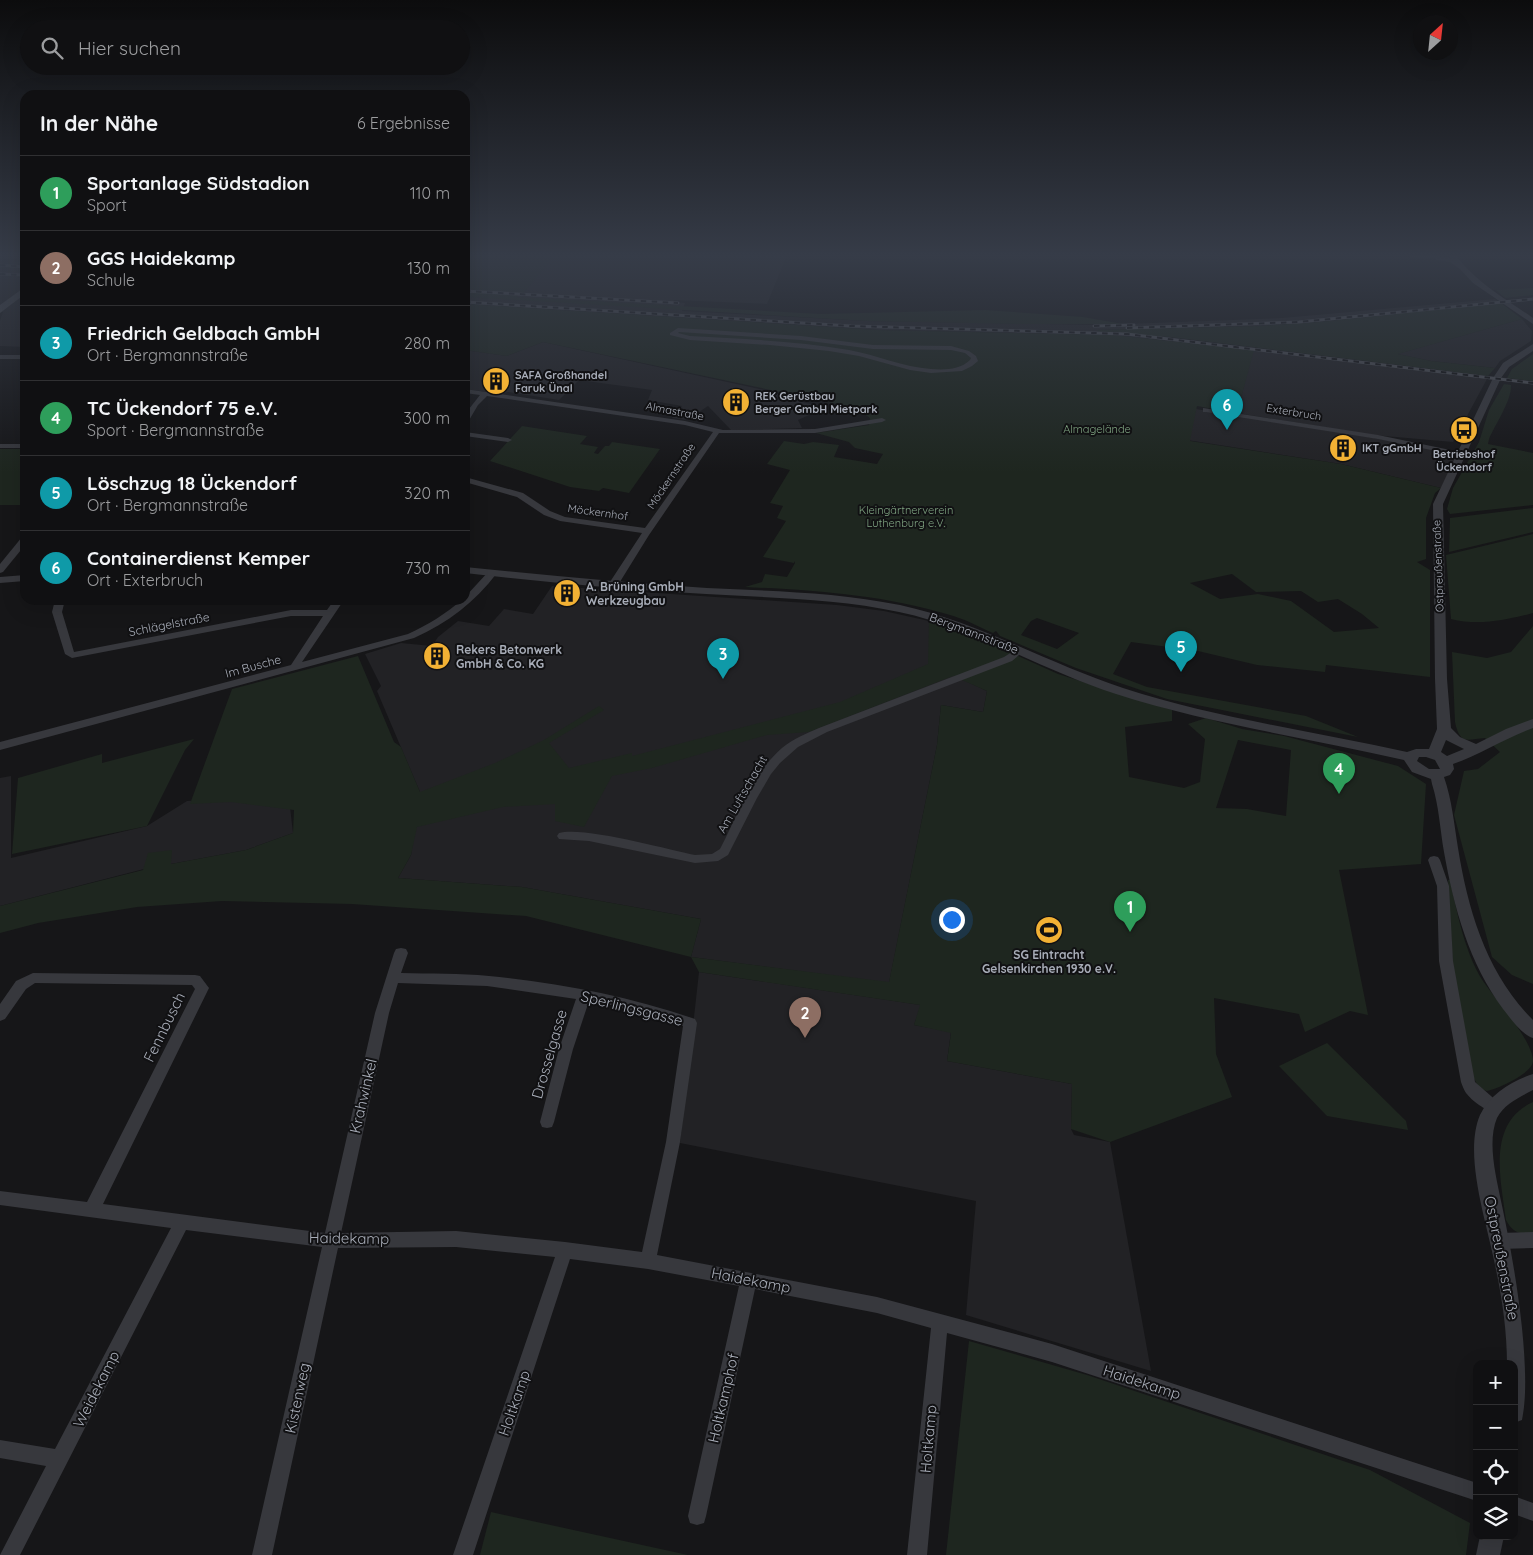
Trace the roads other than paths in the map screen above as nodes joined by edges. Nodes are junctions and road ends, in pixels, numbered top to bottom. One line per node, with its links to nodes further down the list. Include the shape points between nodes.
1 (674, 336): 1 (street, via 827,349 928,370 968,367 974,361 968,352 951,348 873,347 820,339 689,330 674,331)
2 (1533, 347): 15 (street, Ostpreußenstraße, via 1502,370)
3 (0, 357): 4 (street)
4 (20, 358)
5 (470, 392): 6 (street, Almastraße)
6 (485, 394): 7 (street); 10 (street, Almastraße, via 685,423)
7 (470, 408)
8 (1206, 410): 15 (street, Exterbruch)
9 (882, 420): 10 (street, Almastraße, via 815,431)
10 (717, 431): 17 (street, Möckernstraße)
11 (470, 435): 12 (street)
12 (508, 440)
13 (0, 446): 14 (street)
14 (20, 446)
15 (1462, 452): 33 (street, Ostpreußenstraße, via 1437,512)
16 (470, 480): 17 (street, Möckernhof, via 520,495 547,513 563,519)
17 (648, 531): 24 (street, Möckernstraße)
18 (20, 545): 19 (street)
19 (0, 570)
20 (470, 571): 21 (street, Bergmannstraße)
21 (492, 573): 24 (street, Bergmannstraße); 25 (street, Im Busche)
22 (20, 578): 23 (street)
23 (0, 580)
24 (613, 585): 30 (street, Bergmannstraße, via 860,601 945,620)
25 (470, 598)
26 (59, 605): 29 (street, Schlägelstraße, via 57,612 72,656 291,613)
27 (336, 605): 29 (street)
28 (463, 605): 31 (street, Im Busche, via 423,631)
29 (330, 613): 31 (street)
30 (1020, 650): 36 (street, Bergmannstraße, via 1077,675 1152,700); 39 (street, Am Luftschacht, via 1008,659 822,730 795,745 767,773 724,852 714,858 695,859 589,837)
31 (295, 668): 34 (street, Im Busche)
32 (1533, 723): 35 (street)
33 (1444, 729): 35 (street, via 1450,737); 37 (street, Ostpreußenstraße)
34 (0, 746)
35 (1478, 749): 37 (street)
36 (1410, 758): 37 (street, via 1416,753); 38 (street, via 1419,771)
37 (1440, 758): 38 (street, Ostpreußenstraße, via 1448,769)
38 (1436, 775): 45 (street, via 1444,794 1451,850 1464,909 1479,956 1499,991)
39 (563, 836)
40 (1434, 860): 47 (street, via 1443,886 1446,961 1468,1082)
41 (401, 953): 42 (street, Krahwinkel)
42 (394, 978): 43 (street, Sperlingsgasse, via 487,981); 53 (street, Krahwinkel, via 382,1013)
43 (584, 995): 48 (street, Drosselgasse); 56 (street, Sperlingsgasse, via 690,1023 673,1142)
44 (0, 1015): 50 (street, Fennbusch, via 21,985 33,978 196,980 202,988)
45 (1533, 1031)
46 (1533, 1082): 47 (street)
47 (1494, 1106): 54 (street, Ostpreußenstraße, via 1486,1124 1485,1162)
48 (547, 1122)
49 (0, 1198): 50 (street, Haidekamp)
50 (92, 1209): 51 (street, Haidekamp)
51 (182, 1222): 53 (street, Haidekamp); 61 (street, Weidekamp)
52 (1533, 1240): 54 (street)
53 (331, 1241): 55 (street, Haidekamp, via 456,1239); 68 (street, Kistenweg)
54 (1499, 1241): 59 (street, Ostpreußenstraße, via 1514,1318 1518,1384)
55 (566, 1250): 56 (street, Haidekamp); 69 (street, Holtkamp)
56 (648, 1261): 57 (street, Haidekamp)
57 (749, 1279): 58 (street, Haidekamp, via 877,1305); 65 (street, Holtkamphof)
58 (940, 1322): 62 (street, Haidekamp, via 1052,1353); 70 (street, Holtkamp)
59 (1515, 1405)
60 (0, 1450): 61 (street)
61 (60, 1459): 67 (street, Weidekamp)
62 (1473, 1491)
63 (1518, 1506): 64 (street)
64 (1533, 1512)
65 (697, 1516)
66 (1491, 1540): 71 (street)
67 (10, 1555)
68 (262, 1555)
69 (463, 1555)
70 (917, 1555)
71 (1488, 1555)

